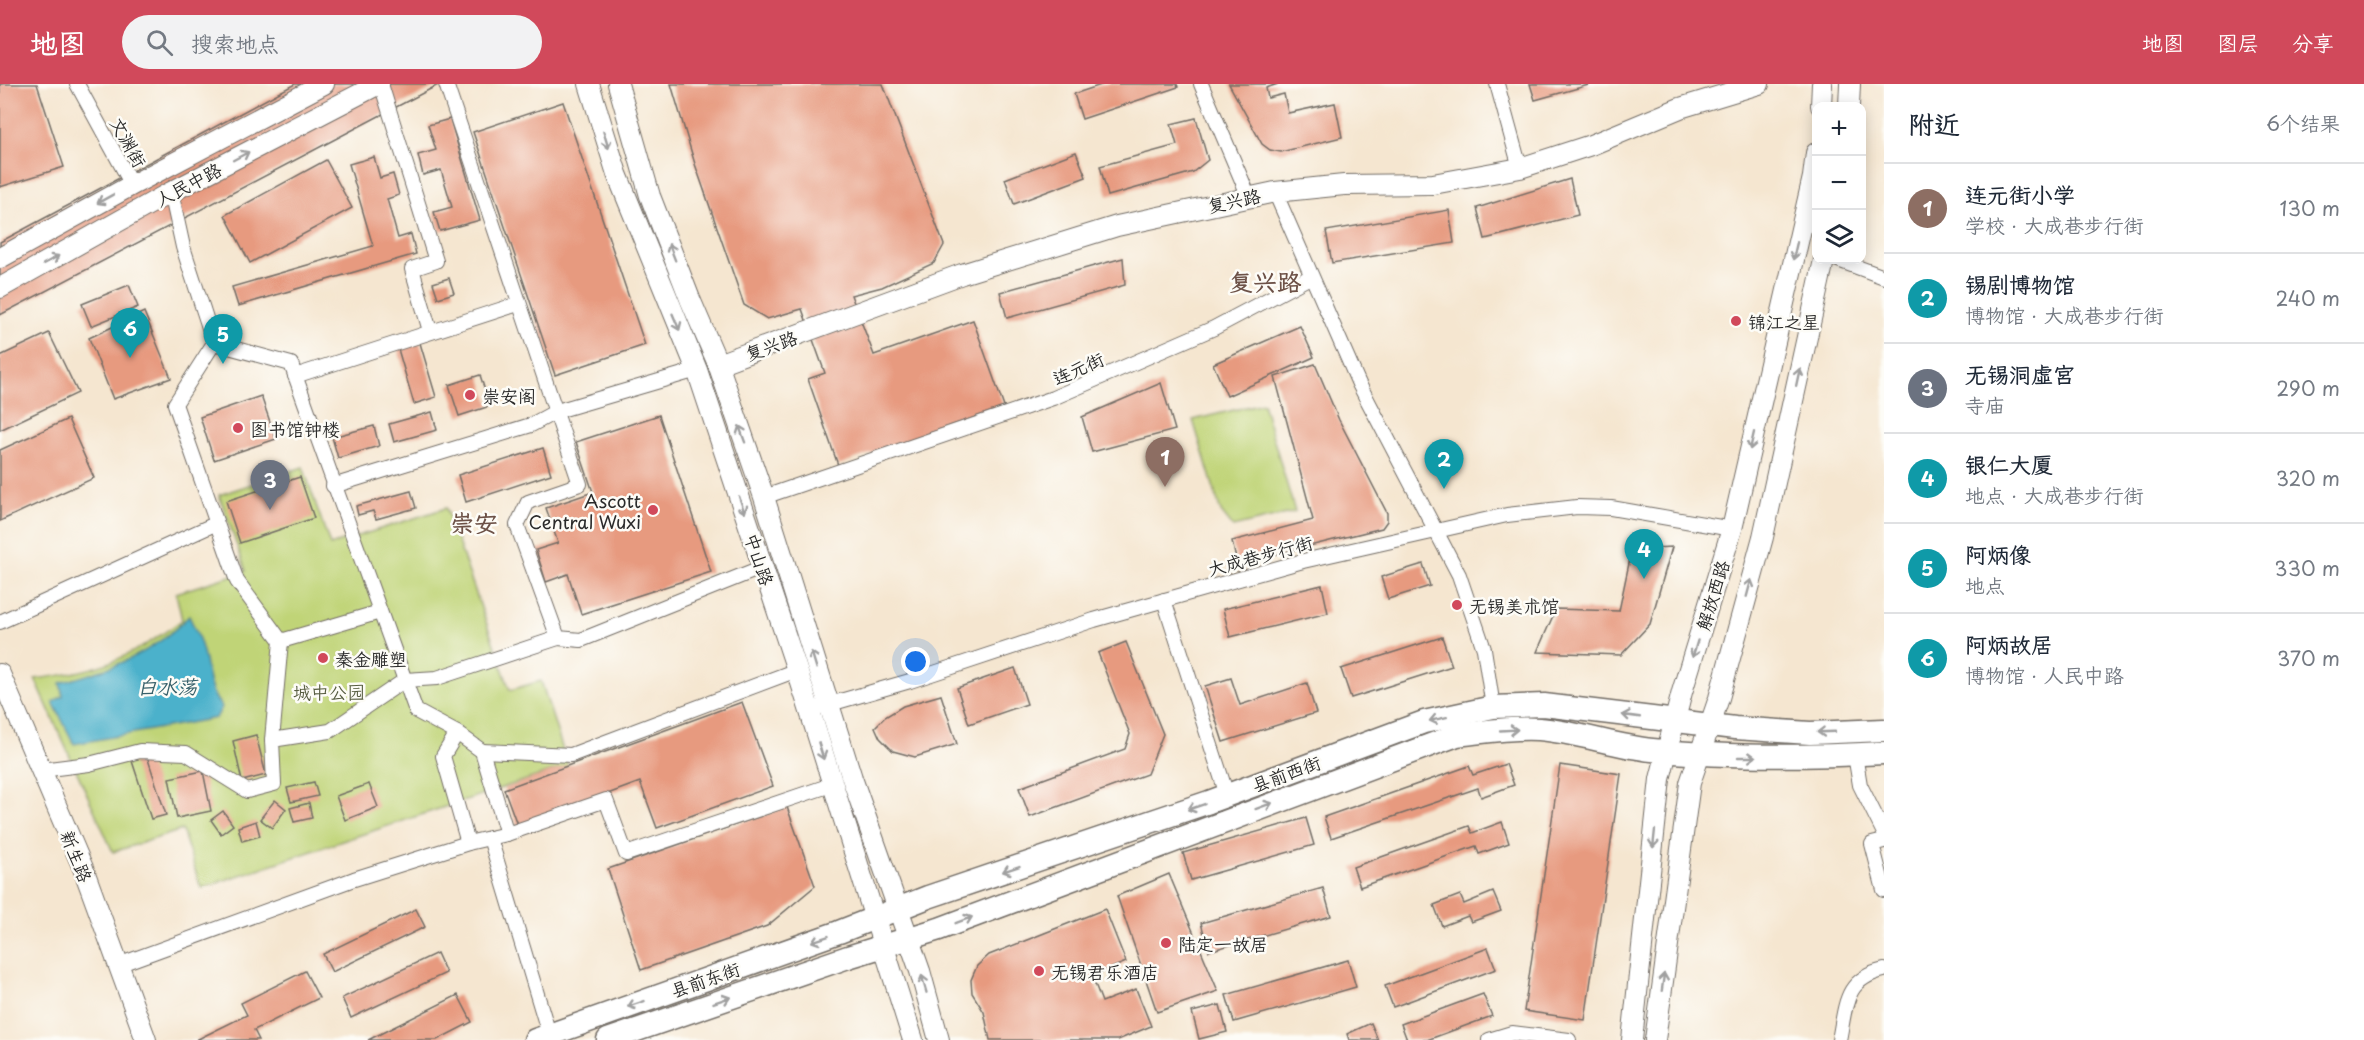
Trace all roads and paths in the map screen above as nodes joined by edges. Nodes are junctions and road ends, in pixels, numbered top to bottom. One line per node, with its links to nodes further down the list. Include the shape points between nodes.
1 (78, 84): 16 (street, 文渊街)
2 (324, 84): 16 (main road, 人民中路)
3 (380, 84): 17 (main road, 人民中路, one-way to 3); 27 (street, via 436,261 412,269)
4 (446, 84): 26 (street)
5 (589, 84): 30 (main road, 中山路, one-way to 30, via 617,174)
6 (618, 84): 29 (main road, 中山路, one-way to 6, via 650,196)
7 (1201, 84): 19 (street)
8 (1497, 84): 15 (street)
9 (1759, 84): 15 (main road, 复兴路, via 1680,108 1591,145)
10 (1822, 84): 12 (main road)
11 (1850, 84): 13 (main road)
12 (1821, 102)
13 (1849, 102)
14 (1816, 156): 36 (main road, 解放西路, one-way to 36)
15 (1520, 168): 18 (main road, 复兴路, via 1433,184 1344,185)
16 (132, 185): 20 (main road, 人民中路, one-way to 20)
17 (171, 192): 25 (main road, 人民中路, one-way to 17); 28 (street, via 183,247)
18 (1275, 192): 19 (main road, 复兴路); 23 (street)
19 (1249, 197): 29 (main road, 复兴路, via 1117,226 1006,261)
20 (0, 258)
21 (1823, 264): 51 (main road, 解放西路, one-way to 21, via 1762,537)
22 (1849, 264): 24 (street)
23 (1310, 277): 34 (street, 连元街, via 1214,328 1053,398); 37 (street, via 1359,384)
24 (1884, 277)
25 (0, 288)
26 (518, 304): 27 (street); 32 (street)
27 (430, 331): 31 (street)
28 (214, 343): 31 (street, via 291,364); 35 (street, via 175,404)
29 (718, 364): 34 (main road, 中山路, one-way to 29)
30 (697, 370): 32 (street); 38 (main road, 中山路, one-way to 38)
31 (295, 376): 33 (street)
32 (557, 411): 33 (street, via 531,425); 42 (street, via 580,484 528,502 517,525)
33 (333, 486): 40 (street)
34 (764, 497): 47 (main road, 中山路, one-way to 34)
35 (215, 524): 41 (street); 43 (street, via 237,581)
36 (1732, 529): 37 (street, 大成巷步行街, via 1611,508 1577,507 1507,515); 50 (main road, 解放西路, one-way to 50)
37 (1436, 532): 39 (street, 大成巷步行街, via 1303,561); 48 (street, via 1459,574 1484,649)
38 (763, 567): 42 (street, via 581,640); 44 (main road, 中山路)
39 (1164, 600): 47 (street, 大成巷步行街); 62 (street)
40 (380, 612): 43 (street); 46 (street)
41 (0, 621)
42 (558, 638): 46 (street, via 437,678)
43 (281, 641): 54 (street)
44 (797, 670): 49 (main road, 中山路); 55 (street, via 571,754)
45 (0, 674): 60 (main road, 新生路)
46 (405, 680): 53 (street, via 416,711); 54 (street, via 330,731)
47 (828, 703): 49 (street, 大成巷步行街); 69 (main road, 中山路)
48 (1493, 707): 50 (main road, 县前西街, one-way to 48, via 1544,705); 62 (main road, 县前西街, one-way to 62, via 1424,722)
49 (809, 710): 61 (main road, 中山路, one-way to 61)
50 (1675, 721): 51 (main road, 县前西街); 56 (main road, 解放西路)
51 (1710, 725): 52 (main road, 县前西街, one-way to 51, via 1810,733); 58 (main road, 解放西路)
52 (1884, 730)
53 (457, 733): 55 (street); 67 (street, via 443,756)
54 (272, 740): 60 (street, via 274,784 247,791 186,753 140,751 89,764)
55 (482, 751): 64 (street)
56 (1668, 752): 58 (main road, 县前西街); 71 (main road, 县前西街, one-way to 56, via 1457,735 1540,729); 83 (main road, 解放西路, one-way to 83, via 1660,779)
57 (1884, 753): 59 (main road, 县前西街)
58 (1700, 754): 59 (main road, 县前西街, one-way to 59); 84 (main road, 解放西路, one-way to 58, via 1690,783)
59 (1855, 755): 63 (street, via 1860,785)
60 (41, 770): 73 (main road, 新生路, via 83,868)
61 (831, 785): 64 (street, via 626,854 606,800); 70 (main road, 中山路)
62 (1227, 795): 69 (main road, 县前西街, one-way to 69)
63 (1884, 833)
64 (507, 834): 65 (street)
65 (490, 838): 67 (street); 76 (street)
66 (1884, 841): 68 (street, via 1872,844)
67 (468, 843): 73 (street, via 354,879)
68 (1884, 890)
69 (898, 909): 70 (main road, 县前西街); 71 (main road, 中山路)
70 (874, 918): 72 (main road, 中山路); 76 (main road, 县前东街, one-way to 76)
71 (909, 939): 72 (main road, 县前东街); 80 (main road, 中山路, one-way to 71)
72 (883, 946): 75 (main road, 县前东街, one-way to 72); 79 (main road, 中山路)
73 (118, 965): 77 (main road, 新生路)
74 (1884, 970): 85 (street, via 1858,980 1849,993)
75 (631, 1036): 78 (main road, 县前东街)
76 (542, 1037)
77 (147, 1040)
78 (608, 1040)
79 (913, 1040)
80 (939, 1040)
81 (1489, 1040): 82 (street, via 1512,1033)
82 (1569, 1040)
83 (1632, 1040)
84 (1656, 1040)
85 (1839, 1040)

